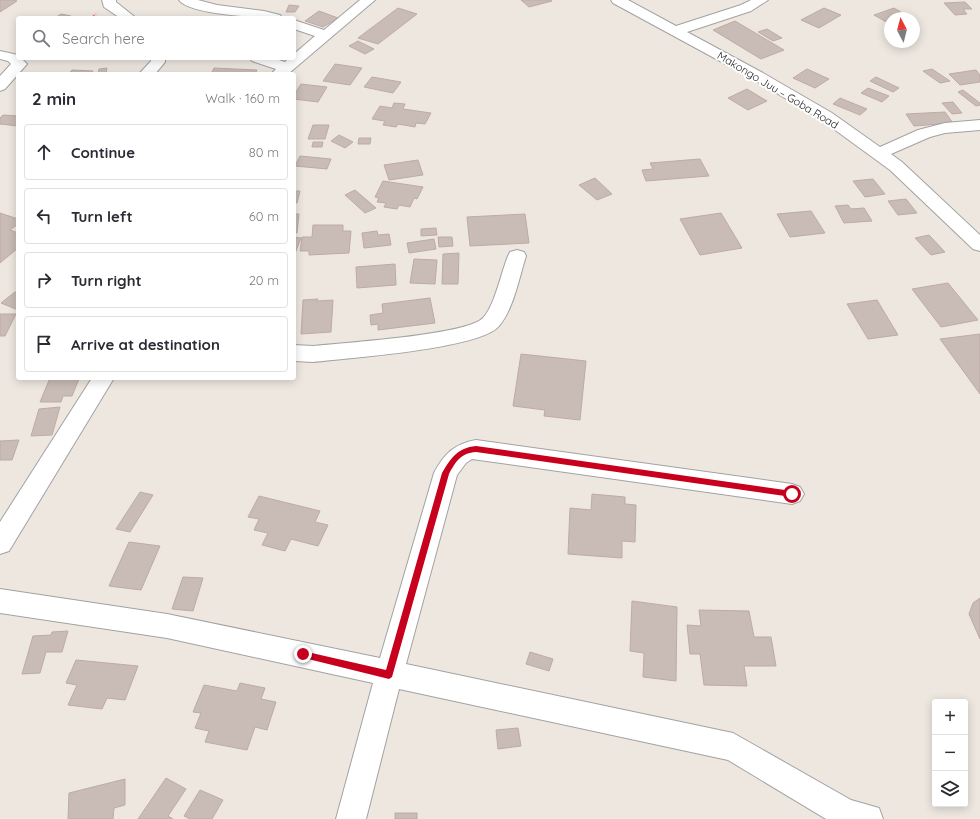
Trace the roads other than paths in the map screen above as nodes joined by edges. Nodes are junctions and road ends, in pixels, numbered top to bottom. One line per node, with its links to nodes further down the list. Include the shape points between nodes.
1 (109, 0): 8 (street, via 109,4)
2 (186, 0): 6 (street)
3 (368, 0): 12 (street)
4 (618, 0): 11 (street, Makongo Juu – Goba Road)
5 (761, 0): 11 (street, via 746,8)
6 (205, 12): 7 (street)
7 (228, 14): 9 (street)
8 (126, 16)
9 (269, 16)
10 (296, 25): 12 (street)
11 (674, 31): 22 (street, Makongo Juu – Goba Road, via 826,116)
12 (325, 35): 14 (street)
13 (0, 55): 20 (street, via 13,58 19,64)
14 (296, 59)
15 (158, 60): 19 (street)
16 (261, 60): 18 (street)
17 (295, 60): 18 (street)
18 (283, 70)
19 (149, 72)
20 (0, 86)
21 (980, 125): 22 (street, via 924,133)
22 (878, 154): 23 (street, Makongo Juu – Goba Road, via 896,166)
23 (980, 245)
24 (517, 256): 25 (street, via 500,305 492,321 485,328 447,339 313,354)
25 (296, 353)
26 (102, 380): 28 (street)
27 (792, 494): 30 (street, via 476,449 466,450 455,457 446,473)
28 (0, 543)
29 (0, 601): 30 (street, via 167,626)
30 (389, 675): 31 (street); 32 (street, via 733,747 846,814)
31 (351, 819)
32 (868, 819)

